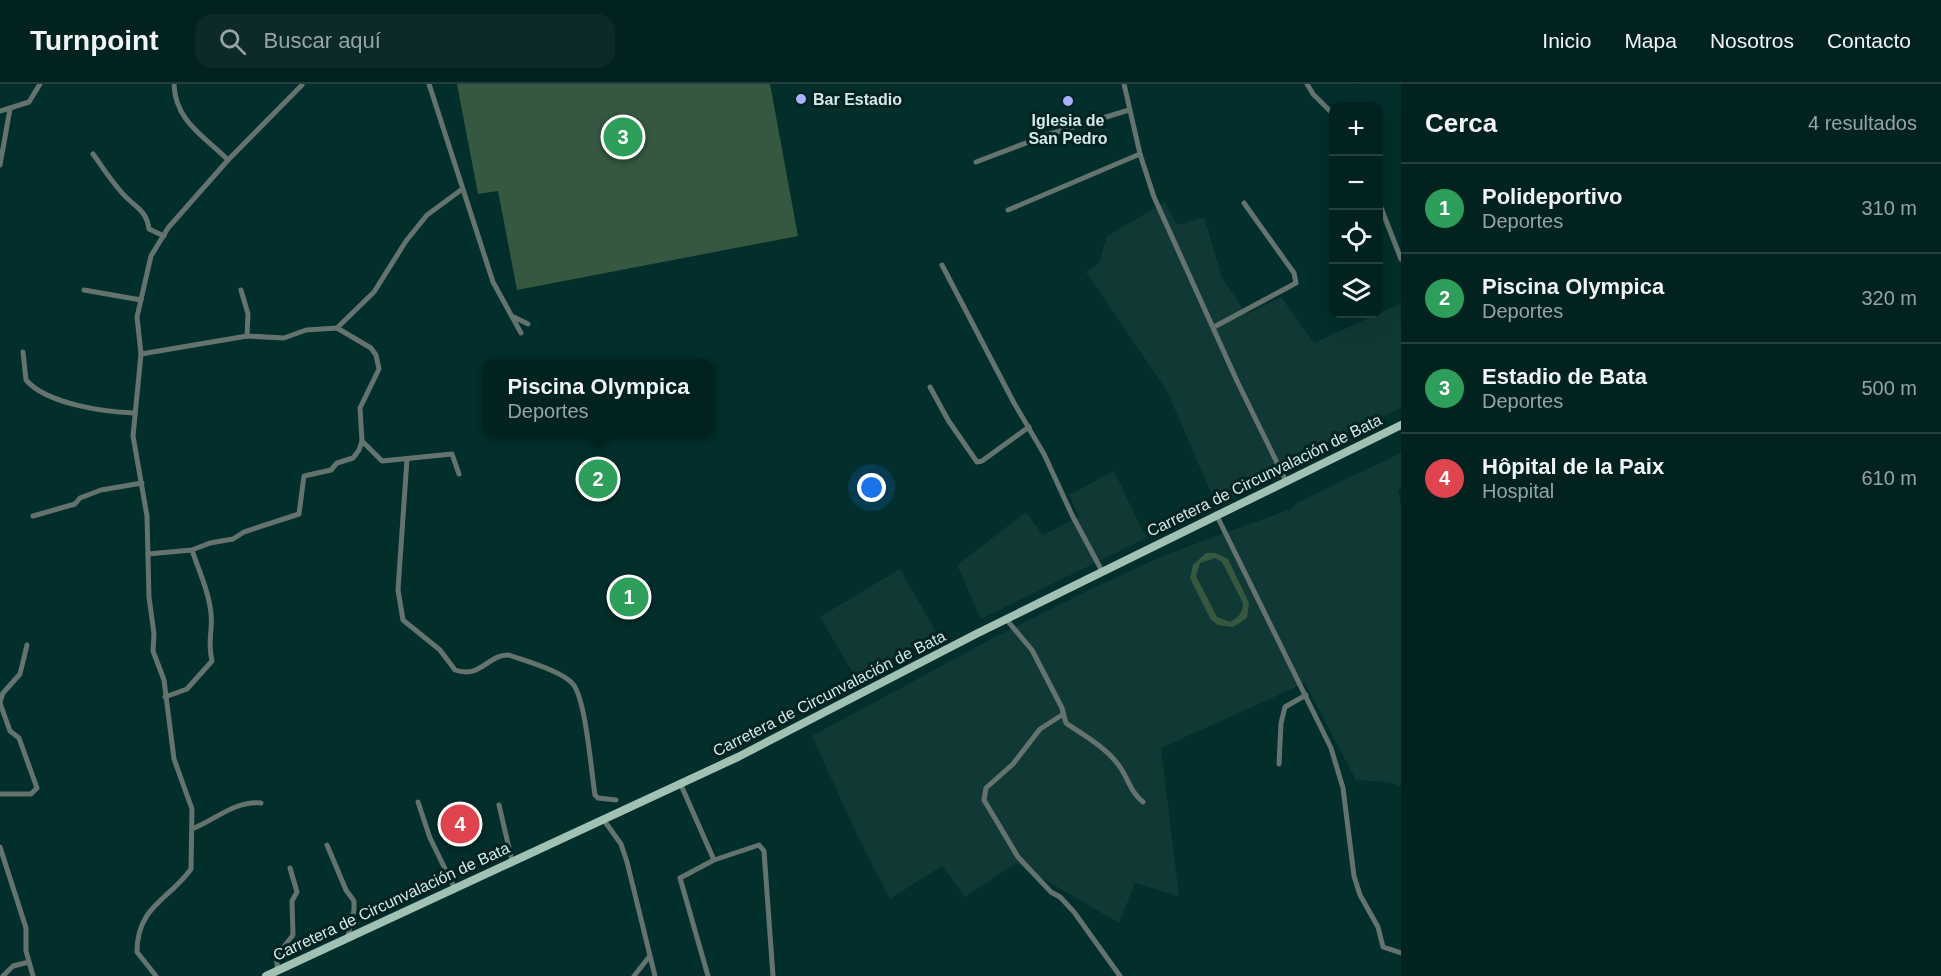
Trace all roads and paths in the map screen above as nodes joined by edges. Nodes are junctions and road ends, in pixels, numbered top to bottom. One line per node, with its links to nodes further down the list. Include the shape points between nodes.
1 (40, 84): 7 (street, via 29,102)
2 (174, 84): 13 (street, via 183,117)
3 (429, 84): 16 (street)
4 (1124, 84): 9 (street)
5 (1307, 84): 8 (street)
6 (302, 85): 13 (street)
7 (10, 109): 10 (street); 15 (street)
8 (1329, 109)
9 (1129, 110): 12 (street); 14 (street)
10 (0, 111)
11 (93, 154): 20 (street, via 128,199 140,208 149,229)
12 (1140, 154): 18 (street); 28 (street, via 1154,197)
13 (228, 160): 20 (street)
14 (976, 162)
15 (0, 165)
16 (461, 190): 26 (street, via 494,282); 29 (street, via 428,215 406,241 374,292)
17 (1244, 203): 28 (street, via 1294,273 1296,283)
18 (1008, 210)
19 (1382, 210): 21 (street)
20 (164, 236): 25 (street, via 152,256)
21 (1401, 259)
22 (942, 265): 37 (street)
23 (84, 290): 25 (street)
24 (241, 291): 31 (street, via 249,314)
25 (141, 300): 33 (street, via 137,320)
26 (513, 316): 27 (street); 30 (street)
27 (528, 324)
28 (1214, 327): 41 (street)
29 (337, 328): 31 (street, via 306,330 284,338); 38 (street, via 371,348 378,362 379,369 360,408)
30 (521, 333)
31 (247, 336): 33 (street)
32 (23, 352): 35 (street, via 26,380 47,396 107,412)
33 (141, 354): 35 (street)
34 (930, 387): 37 (street, via 977,462)
35 (135, 413): 42 (street, via 133,436)
36 (1401, 425): 41 (main road, Carretera de Circunvalación de Bata)
37 (1029, 427): 47 (street)
38 (362, 441): 39 (street, via 381,461); 45 (street, via 353,458 337,463 331,470 304,476 299,514)
39 (407, 459): 40 (street, via 452,454); 57 (street, via 398,590 404,620 440,650 455,670 481,669 502,655 509,655 574,684 582,709 595,795)
40 (459, 474)
41 (1286, 481): 43 (main road, Carretera de Circunvalación de Bata)
42 (142, 483): 44 (street, via 101,490 75,504); 46 (street)
43 (1216, 514): 47 (main road, Carretera de Circunvalación de Bata); 50 (street)
44 (33, 516)
45 (192, 550): 46 (street); 51 (street, via 210,600 208,645 212,661 187,689)
46 (148, 554): 51 (street, via 153,651 164,680)
47 (1102, 571): 48 (main road, Carretera de Circunvalación de Bata)
48 (1006, 619): 53 (street, via 1032,650); 55 (main road, Carretera de Circunvalación de Bata)
49 (27, 645): 52 (street, via 20,674 3,693)
50 (1306, 695): 54 (street, via 1285,707); 71 (street, via 1341,780 1356,885 1375,919 1383,947)
51 (165, 697): 63 (street, via 174,759 191,806)
52 (0, 703): 56 (street, via 10,731 19,738 37,788 31,794)
53 (1062, 715): 59 (street, via 1066,723 1117,763 1131,790); 83 (street, via 1040,729 1013,764 986,788 984,800 1018,857 1074,912)
54 (1279, 764)
55 (681, 785): 62 (main road, Carretera de Circunvalación de Bata); 66 (street)
56 (0, 794)
57 (616, 800)
58 (418, 802): 69 (street)
59 (1143, 802)
60 (261, 803): 63 (street, via 235,806)
61 (499, 805): 67 (street)
62 (603, 819): 67 (main road, Carretera de Circunvalación de Bata); 72 (street, via 621,844)
63 (192, 829): 77 (street, via 190,869 159,898 142,925 137,952)
64 (327, 845): 70 (street, via 354,901)
65 (0, 847): 73 (street, via 26,928)
66 (714, 860): 81 (street, via 680,878); 82 (street, via 752,845 759,845 764,851)
67 (512, 861): 69 (main road, Carretera de Circunvalación de Bata)
68 (290, 868): 74 (street, via 297,892 292,901 292,935 276,957)
69 (454, 888): 70 (main road, Carretera de Circunvalación de Bata)
70 (348, 936): 74 (main road, Carretera de Circunvalación de Bata)
71 (1401, 953)
72 (649, 957): 79 (street); 80 (street)
73 (29, 962): 75 (street, via 13,966); 76 (street)
74 (279, 970): 78 (main road, Carretera de Circunvalación de Bata)
75 (3, 976)
76 (33, 976)
77 (156, 976)
78 (266, 976)
79 (634, 976)
80 (655, 976)
81 (708, 976)
82 (772, 976)
83 (1120, 976)

